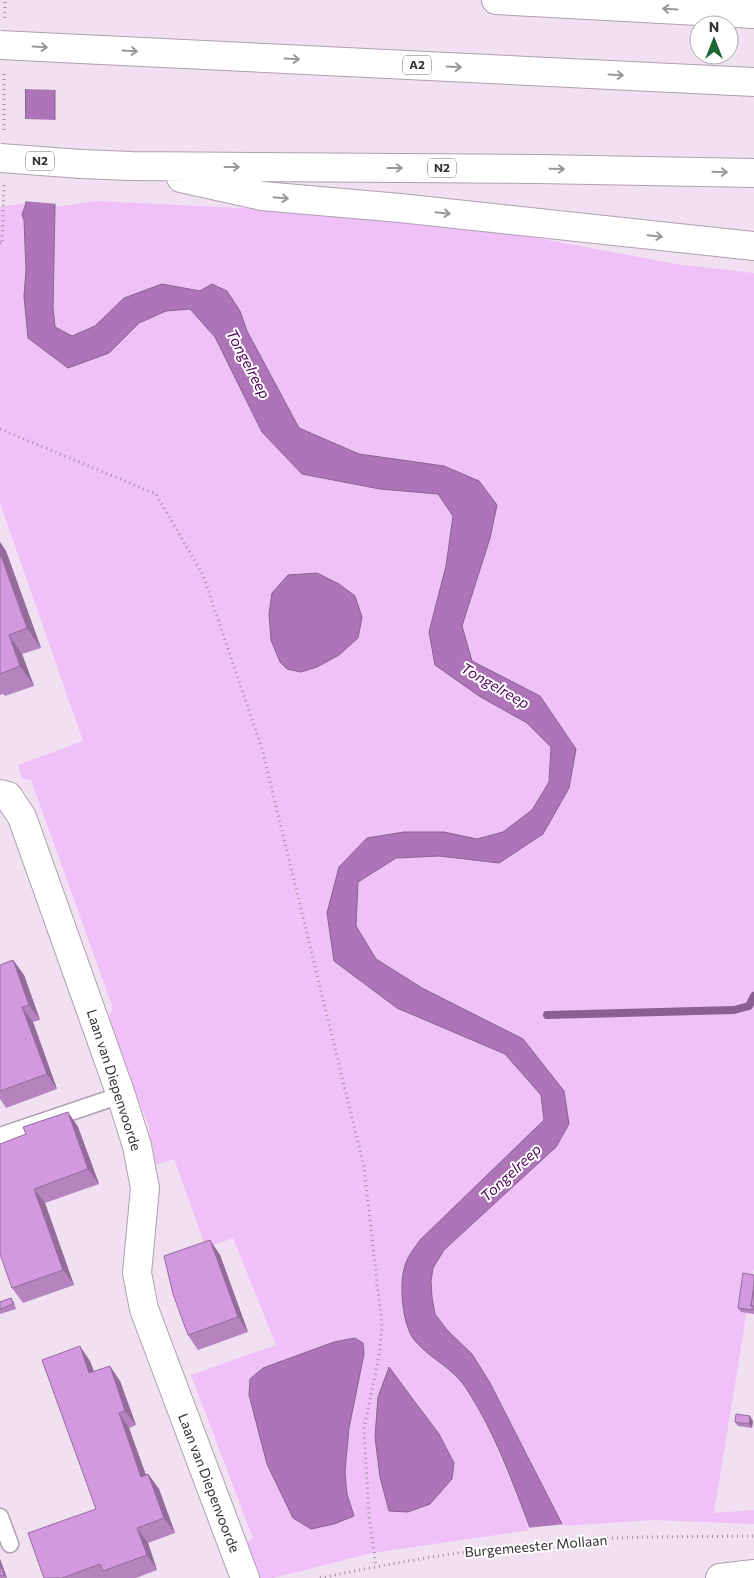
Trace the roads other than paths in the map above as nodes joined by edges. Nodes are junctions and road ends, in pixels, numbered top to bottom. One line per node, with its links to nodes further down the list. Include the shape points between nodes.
1 (496, 0): 2 (main road, one-way to 1)
2 (754, 14)
3 (3, 44): 4 (main road, A2, one-way to 4, bridge)
4 (754, 82)
5 (3, 158): 6 (main road, N2, bridge)
6 (131, 166): 7 (main road, N2, one-way to 7); 8 (main road, N2, one-way to 8, via 262,196)
7 (754, 173)
8 (754, 246)
9 (0, 794): 10 (main road, Laan van Diepenvoorde, via 8,796 22,817)
10 (121, 1095): 11 (lane); 15 (main road, Laan van Diepenvoorde, via 138,1146 145,1188 137,1273 144,1309)
11 (0, 1136)
12 (0, 1517): 13 (lane)
13 (10, 1544)
14 (754, 1574): 16 (main road)
15 (245, 1578)
16 (720, 1578)

